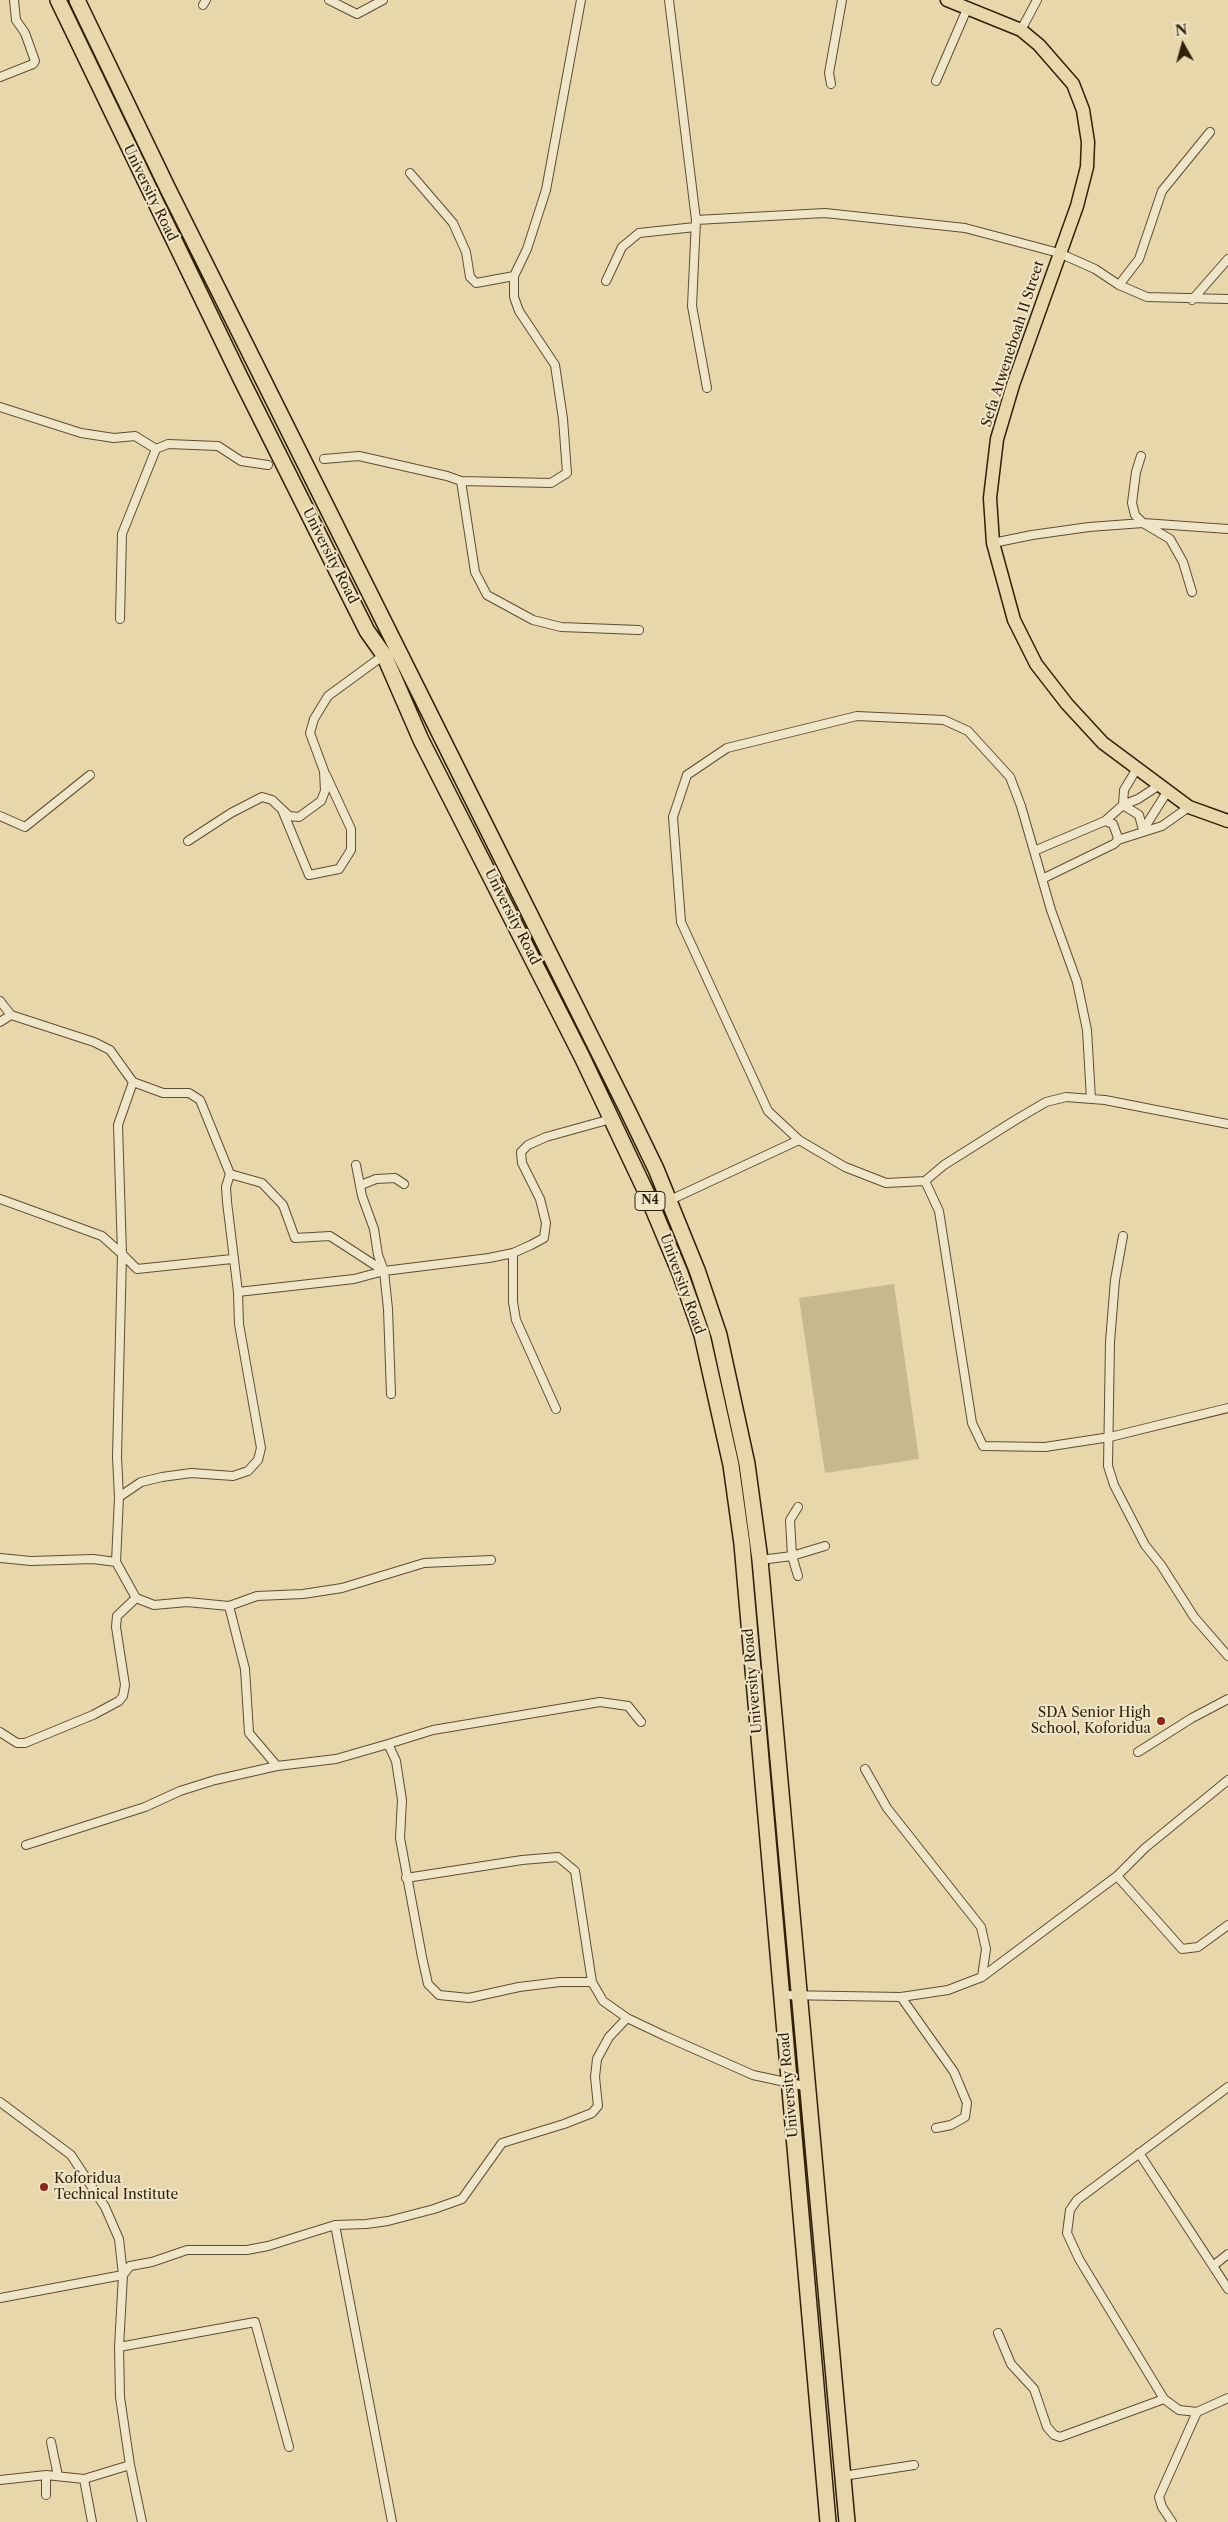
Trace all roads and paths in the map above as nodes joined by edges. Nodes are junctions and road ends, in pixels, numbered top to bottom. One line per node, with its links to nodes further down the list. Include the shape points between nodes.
1 (14, 0): 13 (street, via 16,20 35,61)
2 (58, 0): 39 (highway, University Road / N4, via 241,379 367,631)
3 (77, 0): 58 (highway, University Road / N4)
4 (330, 0): 5 (street, via 356,14)
5 (383, 0)
6 (581, 0): 21 (street, via 546,190 527,249)
7 (669, 0): 18 (street)
8 (842, 0): 15 (street, via 829,73)
9 (948, 0): 11 (main road, Sefa Atweneboah II Street)
10 (1037, 0): 12 (street)
11 (967, 9): 12 (main road, Sefa Atweneboah II Street); 14 (street)
12 (1021, 30): 19 (main road, Sefa Atweneboah II Street, via 1073,84 1083,110 1088,142 1087,167 1077,206)
13 (0, 77)
14 (936, 81)
15 (831, 84)
16 (1210, 132): 23 (street, via 1162,190 1139,259)
17 (410, 173): 21 (street, via 453,223 466,252 470,278 476,284)
18 (696, 224): 19 (street, via 825,213 965,228); 22 (street, via 640,233 622,247); 26 (street, via 692,306)
19 (1059, 253): 23 (street, via 1095,268); 35 (main road, Sefa Atweneboah II Street, via 997,440 990,498)
20 (1228, 259): 25 (street)
21 (514, 276): 32 (street, via 514,297 519,311 555,365 564,420 567,473 551,482)
22 (606, 281)
23 (1119, 286): 25 (street, via 1147,296)
24 (1228, 299): 25 (street)
25 (1192, 300)
26 (706, 388)
27 (0, 407): 28 (street, via 81,433 114,438 135,436)
28 (156, 449): 31 (street, via 168,444 218,446 241,461); 37 (street, via 122,534)
29 (1141, 456): 33 (street, via 1132,503 1135,515)
30 (324, 459): 32 (street, via 358,456)
31 (268, 465)
32 (461, 481): 38 (street, via 475,572 487,595 533,620 561,627)
33 (1143, 523): 34 (street); 35 (street, via 1089,527); 36 (street, via 1170,539 1184,562)
34 (1228, 529)
35 (993, 543): 40 (main road, Sefa Atweneboah II Street, via 1014,620 1036,664 1103,744)
36 (1192, 592)
37 (120, 619)
38 (639, 630)
39 (384, 656): 41 (street, via 328,696 314,718 310,733); 59 (highway, University Road / N4, via 422,740)
40 (1136, 770): 43 (main road, Sefa Atweneboah II Street); 44 (street, via 1124,790)
41 (324, 771): 46 (street, via 322,801 299,817 289,816); 46 (street, via 351,829 351,850 339,869 309,875)
42 (90, 775): 47 (street, via 25,827)
43 (1162, 789): 44 (street); 45 (main road, Sefa Atweneboah II Street); 50 (street)
44 (1123, 805): 48 (street); 50 (street, via 1139,815)
45 (1189, 807): 49 (main road, Sefa Atweneboah II Street); 50 (street, via 1162,826)
46 (283, 811): 52 (street, via 272,800 262,797 231,812)
47 (0, 816)
48 (1105, 821): 51 (street, via 1113,824); 53 (street)
49 (1228, 821)
50 (1143, 830): 51 (street)
51 (1118, 840): 54 (street)
52 (188, 841)
53 (1034, 851): 54 (street); 64 (street, via 1010,777 968,731 944,720 857,716 727,748 687,775 673,817 681,922 768,1111)
54 (1042, 878): 61 (street, via 1077,982 1087,1030)
55 (0, 1001): 56 (street)
56 (11, 1015): 57 (street); 60 (street, via 110,1050)
57 (0, 1022)
58 (597, 1049): 59 (highway); 71 (highway, University Road / N4, via 656,1169)
59 (582, 1057): 62 (highway, University Road / N4)
60 (133, 1082): 66 (street, via 163,1093 188,1093 200,1100); 74 (street, via 118,1125)
61 (1092, 1099): 63 (street); 67 (street, via 1066,1097 1046,1102 944,1164)
62 (611, 1120): 73 (street, via 546,1137 521,1152 522,1163 540,1199 546,1223 544,1238); 109 (highway, University Road / N4, via 661,1227 702,1335 731,1466 742,1544)
63 (1228, 1124)
64 (799, 1140): 67 (street, via 845,1167 886,1184); 71 (street)
65 (356, 1165): 69 (street)
66 (230, 1174): 75 (street, via 226,1194); 76 (street, via 262,1183 283,1205 295,1238 330,1236)
67 (925, 1182): 81 (street, via 938,1211 972,1423 983,1446 1045,1447)
68 (404, 1184): 69 (street, via 395,1178)
69 (361, 1185): 76 (street)
70 (0, 1199): 74 (street, via 102,1236)
71 (668, 1201): 88 (highway, University Road / N4, via 719,1334 747,1464)
72 (1123, 1236): 81 (street, via 1115,1280 1110,1342)
73 (514, 1253): 76 (street); 80 (street, via 516,1320)
74 (122, 1254): 75 (street, via 137,1269); 82 (street)
75 (232, 1259): 77 (street)
76 (384, 1270): 77 (street, via 354,1279); 78 (street)
77 (238, 1292): 82 (street, via 239,1324 261,1448 258,1460 248,1471 233,1476 191,1472 162,1477 141,1482)
78 (392, 1394)
79 (1228, 1408): 81 (street)
80 (556, 1409)
81 (1110, 1437): 93 (street, via 1108,1466 1114,1485 1145,1544 1194,1617)
82 (119, 1497): 89 (street)
83 (798, 1507): 85 (street, via 790,1520)
84 (825, 1546): 85 (street)
85 (792, 1556): 88 (street); 90 (street)
86 (0, 1558): 89 (street)
87 (491, 1560): 92 (street, via 424,1564 342,1588 257,1596)
88 (760, 1560): 108 (highway, University Road / N4)
89 (116, 1562): 91 (street)
90 (798, 1576)
91 (136, 1598): 92 (street, via 154,1605 187,1602); 96 (street, via 117,1616 125,1685 119,1701 94,1715 25,1743 17,1743)
92 (229, 1606): 99 (street, via 246,1669 249,1733)
93 (1228, 1656)
94 (1228, 1699): 98 (street)
95 (641, 1722): 97 (street, via 628,1706 600,1702 432,1730)
96 (0, 1732)
97 (388, 1744): 99 (street, via 336,1759); 104 (street, via 396,1761 402,1800 400,1838)
98 (1138, 1752)
99 (277, 1766): 102 (street, via 180,1791 145,1806)
100 (865, 1769): 106 (street, via 887,1808 981,1927 986,1949)
101 (1228, 1780): 103 (street, via 1145,1848)
102 (26, 1845)
103 (1117, 1876): 105 (street, via 1182,1949 1198,1947); 106 (street)
104 (406, 1878): 107 (street, via 428,1984 439,1995 469,1998 520,1987); 107 (street, via 558,1857 575,1871)
105 (1228, 1925)
106 (982, 1977): 110 (street, via 948,1990)
107 (592, 1982): 111 (street, via 602,2001)
108 (799, 1994): 109 (street); 110 (street); 113 (highway, University Road / N4)
109 (782, 1995): 112 (highway, University Road / N4)
110 (901, 1997): 116 (street, via 954,2072 967,2103 966,2117)
111 (627, 2018): 112 (street, via 753,2075); 118 (street, via 609,2037 597,2059 598,2106 592,2113 502,2143 462,2199 434,2210 388,2220)
112 (788, 2083): 113 (street); 142 (highway, University Road / N4)
113 (809, 2087): 135 (highway, University Road / N4)
114 (1228, 2087): 117 (street)
115 (0, 2102): 121 (street, via 71,2155 105,2207 119,2239)
116 (936, 2128)
117 (1139, 2153): 120 (street); 127 (street, via 1077,2200 1070,2210 1067,2233 1078,2259)
118 (334, 2225): 121 (street, via 247,2250 187,2250 130,2266); 141 (street)
119 (1228, 2254): 120 (street)
120 (1213, 2266): 122 (street)
121 (123, 2275): 123 (street); 125 (street)
122 (1228, 2289)
123 (0, 2298)
124 (998, 2333): 127 (street, via 1011,2364 1034,2389 1047,2427 1060,2438)
125 (120, 2347): 130 (street, via 255,2322); 131 (street, via 120,2397)
126 (1228, 2398): 128 (street)
127 (1164, 2399): 128 (street, via 1179,2410)
128 (1197, 2412): 144 (street, via 1159,2497)
129 (51, 2442): 134 (street)
130 (289, 2446)
131 (130, 2465): 136 (street); 140 (street)
132 (914, 2465): 135 (street)
133 (46, 2475): 134 (street); 137 (street); 138 (street)
134 (58, 2476): 136 (street)
135 (842, 2476): 143 (highway, University Road / N4)
136 (84, 2479): 139 (street)
137 (0, 2480)
138 (46, 2495)
139 (92, 2522)
140 (142, 2522)
141 (392, 2522)
142 (828, 2522)
143 (847, 2522)
144 (1172, 2522)

